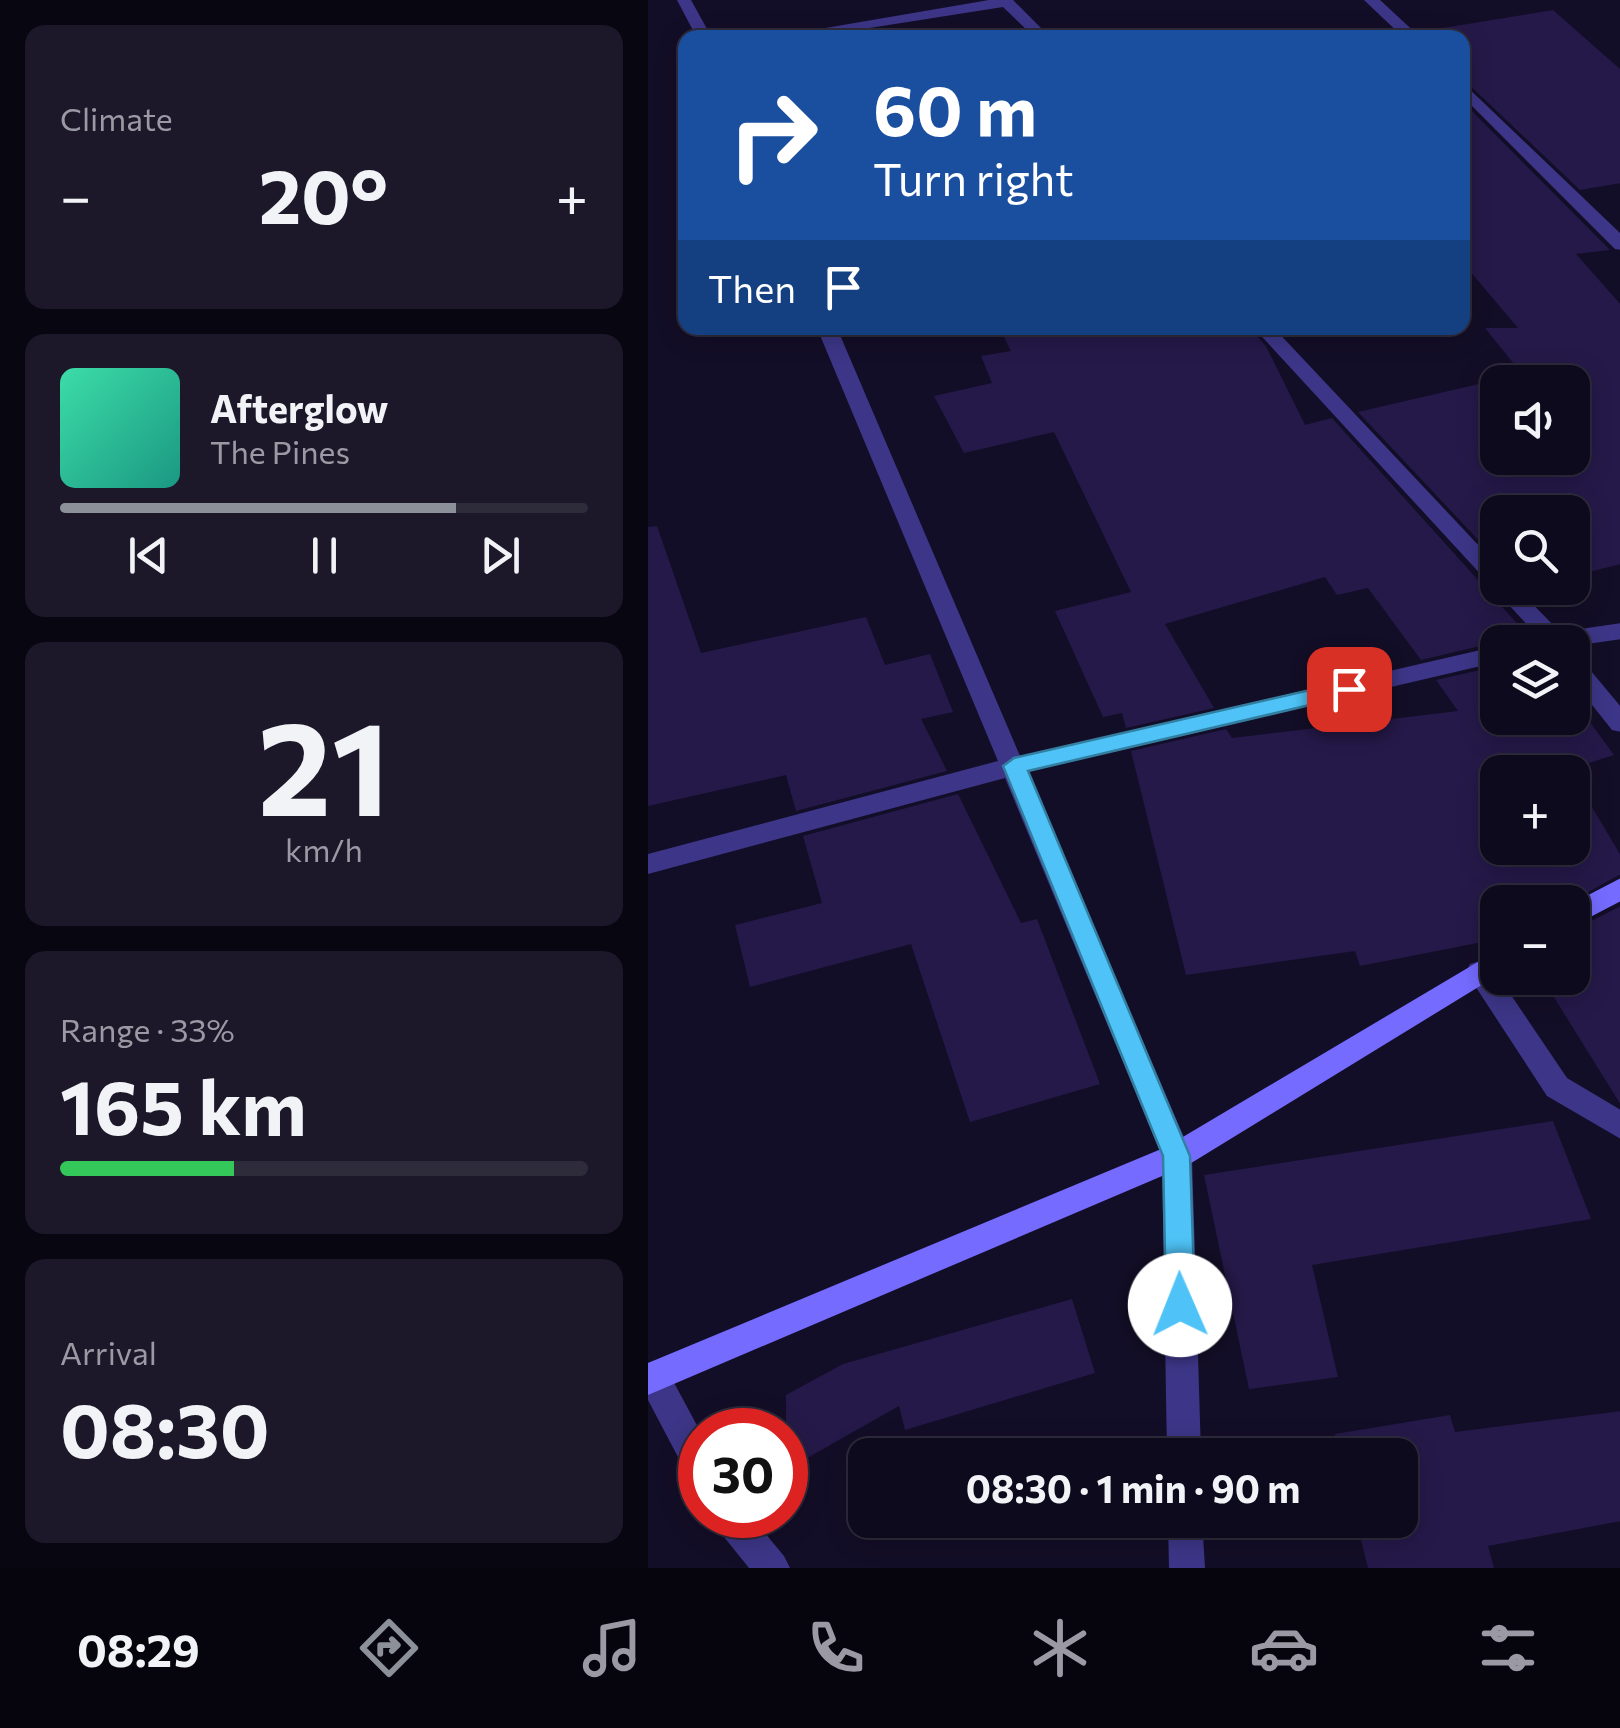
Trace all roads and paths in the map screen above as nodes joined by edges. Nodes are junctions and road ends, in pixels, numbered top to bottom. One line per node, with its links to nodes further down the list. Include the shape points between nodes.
1 (684, 0): 4 (street)
2 (1370, 0): 7 (street)
3 (1004, 1): 5 (street); 6 (street)
4 (701, 30)
5 (824, 30)
6 (1035, 30)
7 (1405, 30)
8 (1470, 95): 9 (street)
9 (1620, 245)
10 (830, 335): 20 (street)
11 (1270, 335): 12 (street)
12 (1480, 561)
13 (1520, 605): 14 (street)
14 (1538, 625)
15 (1620, 631): 16 (street)
16 (1590, 636)
17 (1480, 658): 20 (street)
18 (1590, 686): 19 (street)
19 (1620, 724)
20 (1014, 766): 21 (street); 27 (street)
21 (648, 864)
22 (1620, 888): 23 (street)
23 (1590, 906)
24 (1480, 971): 27 (street)
25 (1505, 995): 26 (street, via 1557,1087)
26 (1620, 1126)
27 (1176, 1156): 28 (street); 30 (street)
28 (651, 1378): 29 (street)
29 (678, 1425)
30 (1184, 1438)
31 (747, 1538): 33 (street)
32 (1186, 1538): 34 (street)
33 (772, 1568)
34 (1187, 1568)

